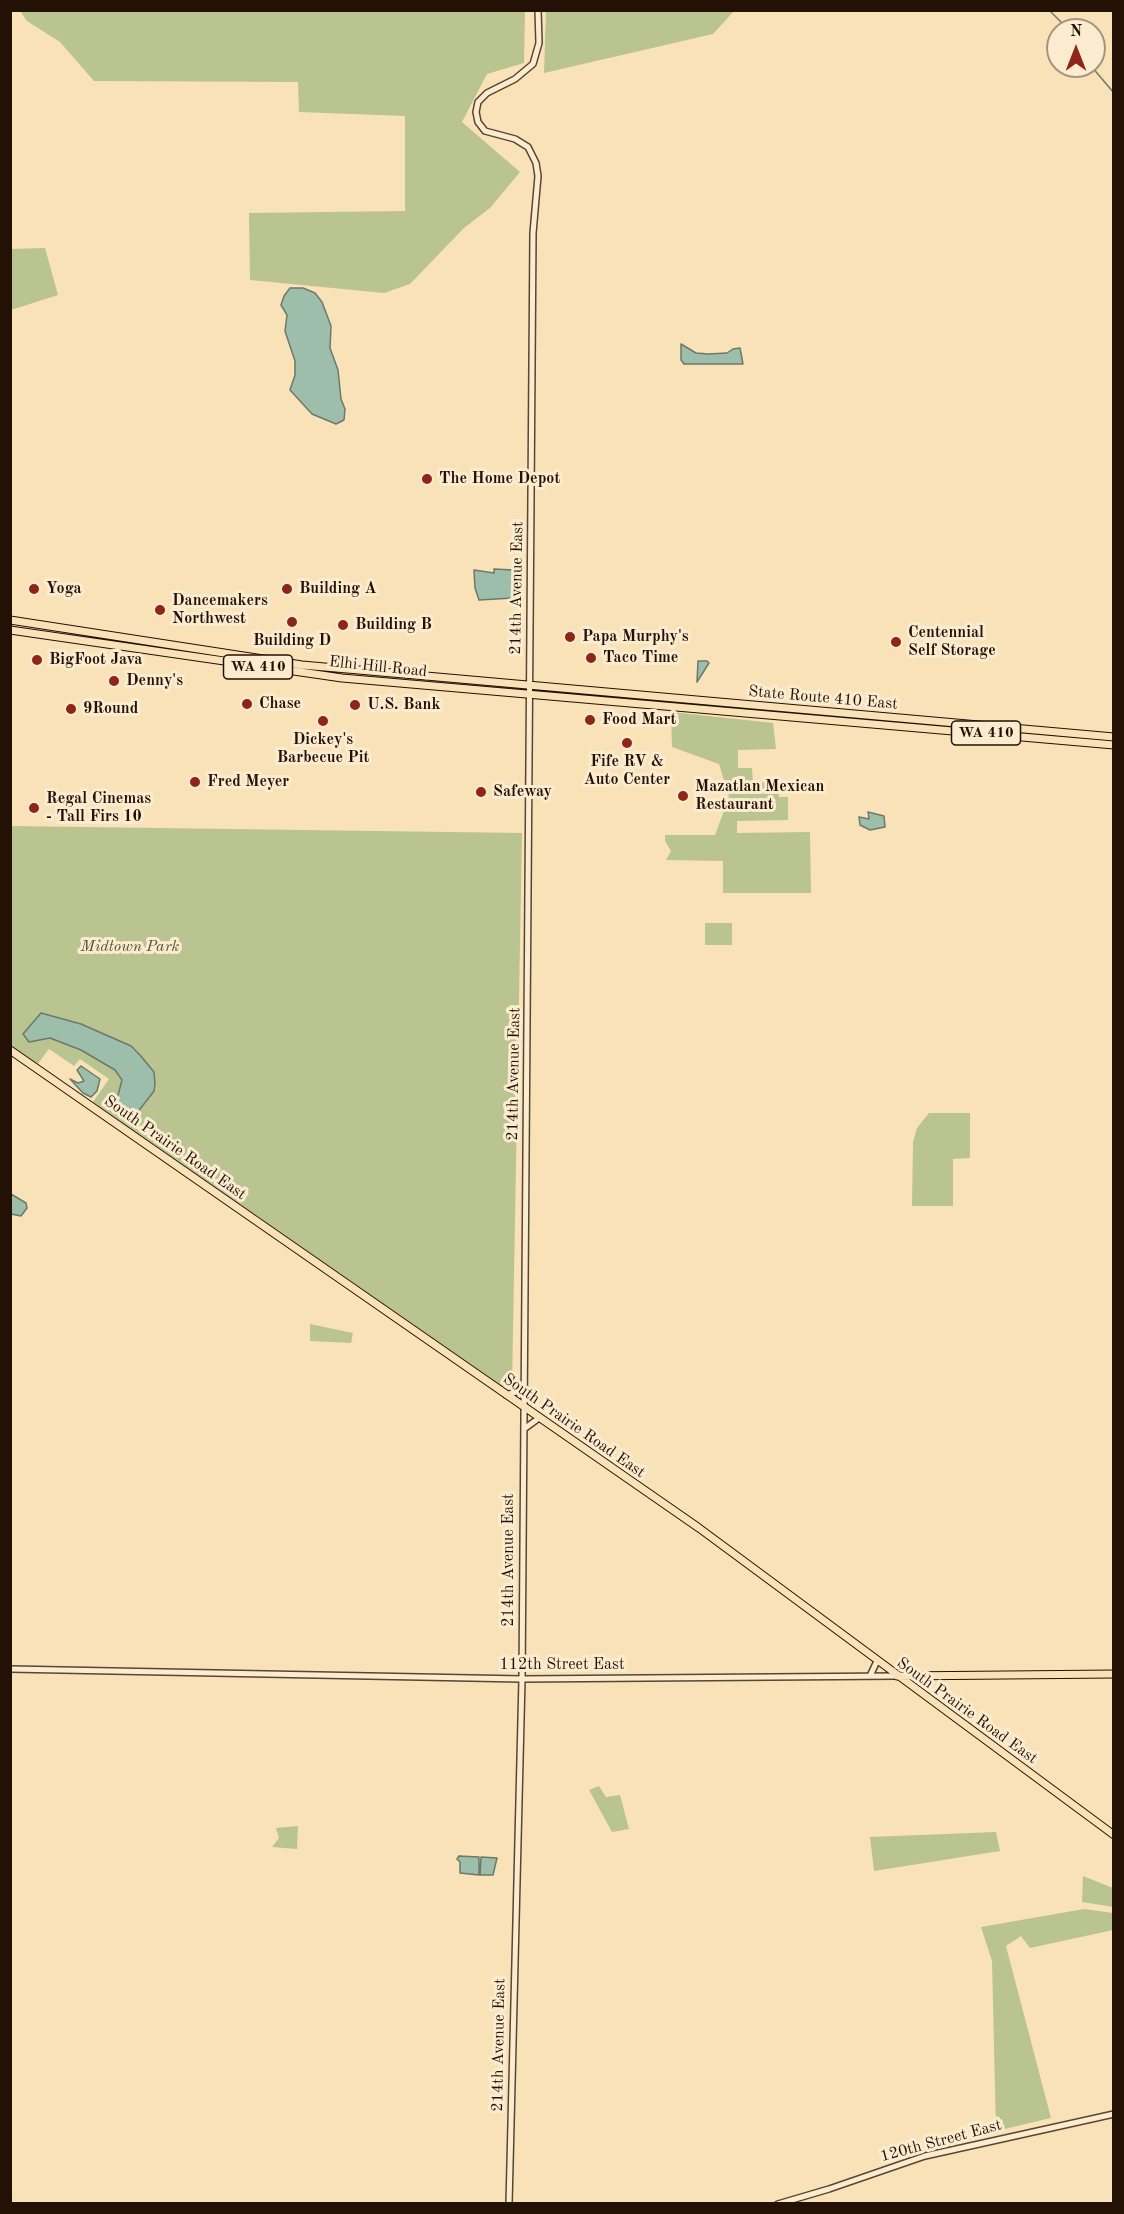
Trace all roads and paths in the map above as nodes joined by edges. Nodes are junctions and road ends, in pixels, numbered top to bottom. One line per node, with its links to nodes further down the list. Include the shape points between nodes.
1 (538, 10): 4 (street, 214th Avenue East, via 539,43 533,64 515,79 487,93 478,102 476,112 485,131 528,147 537,168 533,233)
2 (10, 621): 4 (main road, Elhi Hill Road / WA 410, via 302,665)
3 (10, 630): 5 (main road, Elhi Hill Road / WA 410, via 342,678)
4 (530, 685): 5 (street, 214th Avenue East); 6 (main road, State Route 410 East / WA 410)
5 (530, 694): 7 (main road, State Route 410 East / WA 410); 9 (street, 214th Avenue East)
6 (1113, 737)
7 (1113, 744)
8 (10, 1050): 10 (main road, South Prairie Road East)
9 (524, 1383): 10 (street, via 516,1392); 11 (street, 214th Avenue East)
10 (505, 1395): 11 (main road, South Prairie Road East)
11 (524, 1408): 12 (main road, South Prairie Road East); 13 (street, 214th Avenue East)
12 (539, 1418): 13 (street); 14 (main road, South Prairie Road East, via 699,1528)
13 (524, 1429): 20 (street, 214th Avenue East)
14 (877, 1661): 17 (street); 18 (main road, South Prairie Road East)
15 (10, 1669): 20 (street, 112th Street East)
16 (1113, 1674): 19 (main road, 112th Street East)
17 (870, 1676): 18 (street, 112th Street East); 20 (street, 112th Street East)
18 (897, 1676): 19 (main road, 112th Street East); 21 (main road, South Prairie Road East)
19 (920, 1676): 21 (main road)
20 (522, 1679): 24 (street, 214th Avenue East)
21 (916, 1690): 22 (main road, South Prairie Road East)
22 (1113, 1835)
23 (1113, 2114): 25 (street, 120th Street East, via 925,2156)
24 (509, 2204)
25 (778, 2204)

